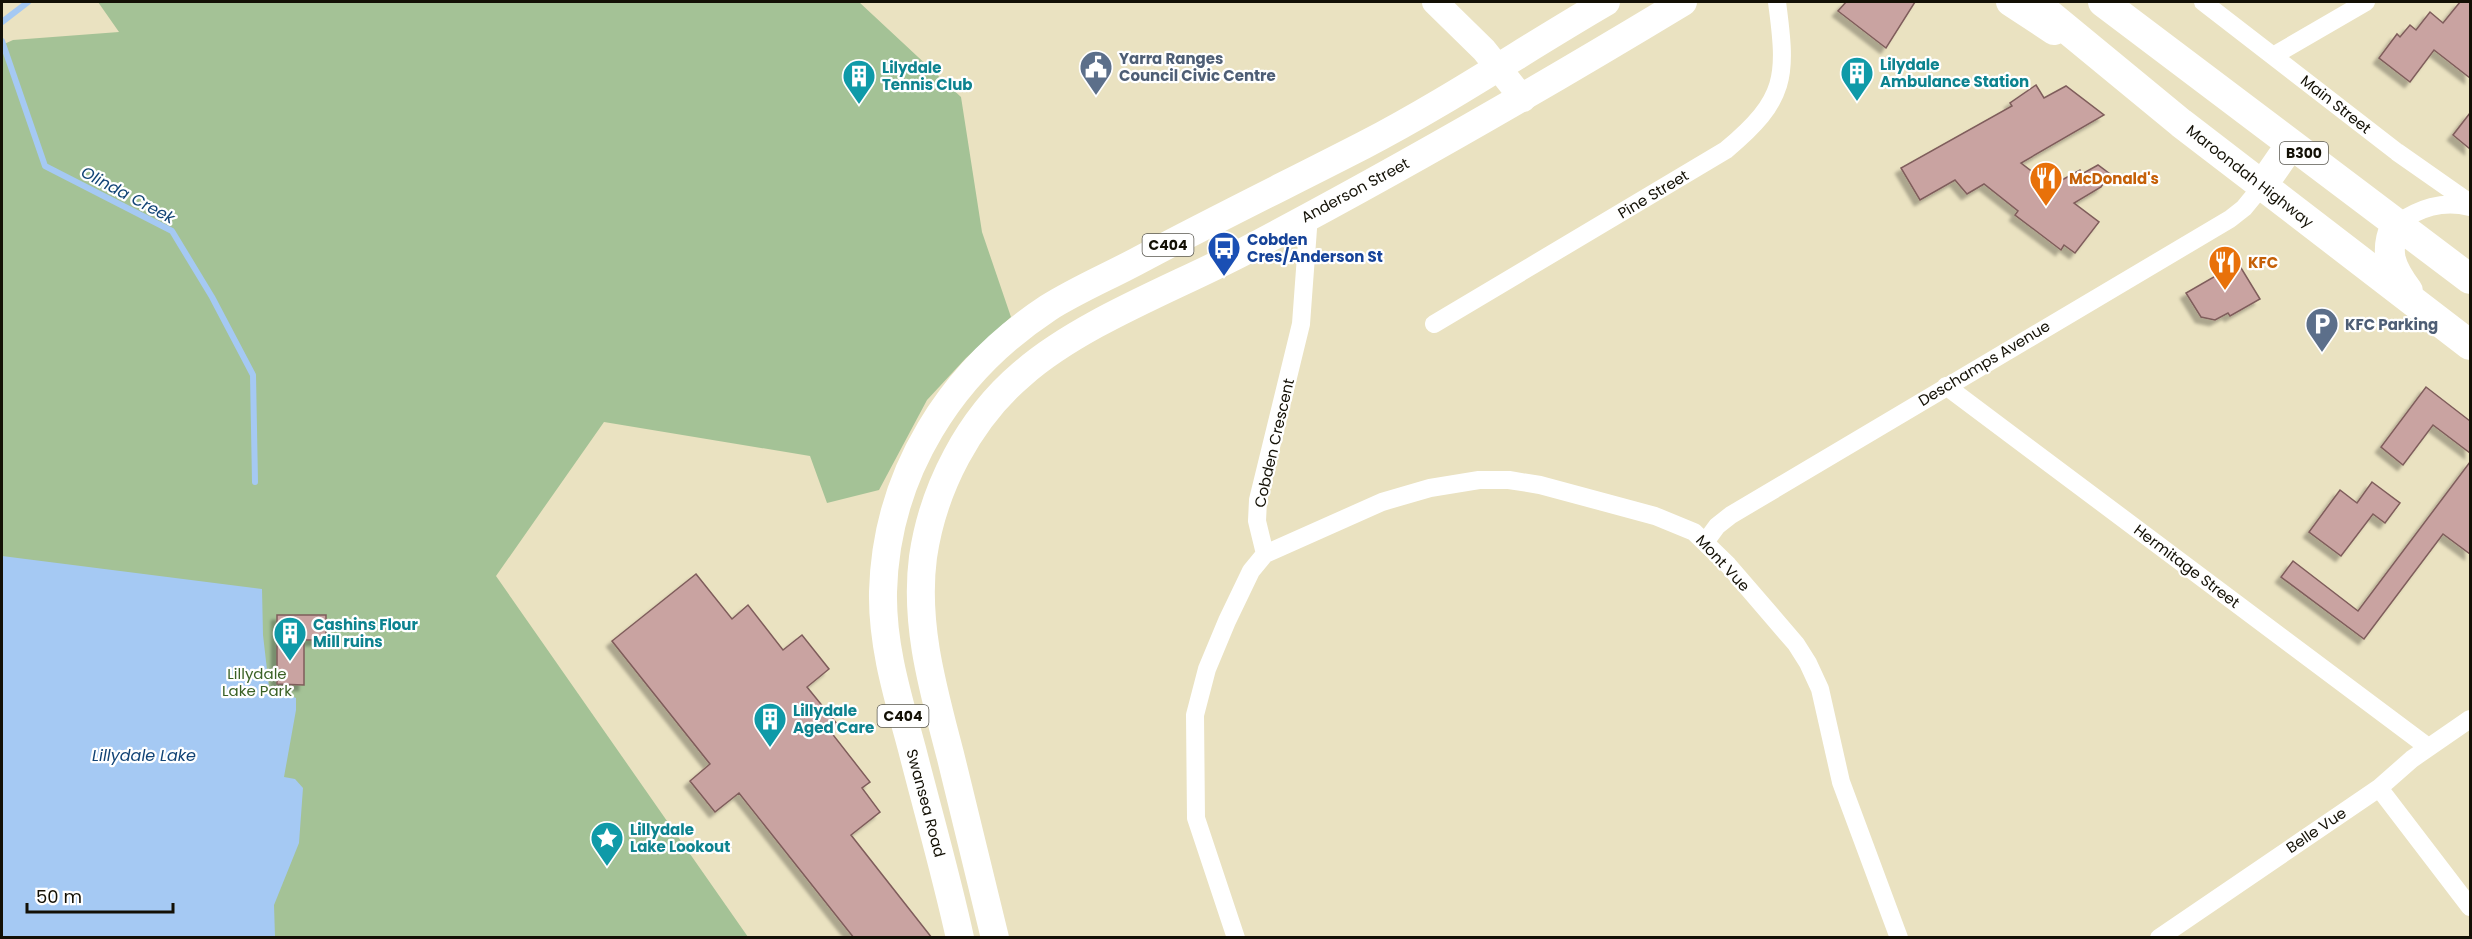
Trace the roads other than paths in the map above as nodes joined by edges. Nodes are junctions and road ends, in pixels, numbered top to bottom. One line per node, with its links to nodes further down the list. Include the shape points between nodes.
1 (1435, 2): 11 (main road)
2 (1606, 2): 11 (main road, C404)
3 (1683, 2): 13 (main road, Anderson Street / C404)
4 (1777, 2): 24 (street, Pine Street, via 1783,47 1781,70 1772,101 1747,132 1726,150)
5 (2010, 2): 12 (main road)
6 (2034, 2): 12 (highway, Maroondah Highway)
7 (2103, 2): 15 (highway, B300)
8 (2203, 2): 10 (street, Main Street)
9 (2366, 2): 10 (street)
10 (2273, 56): 18 (street, Main Street)
11 (1498, 66): 13 (main road); 14 (main road, C404)
12 (2133, 85): 17 (highway, Maroondah Highway)
13 (1523, 99): 16 (main road, Anderson Street / C404)
14 (1369, 143): 16 (main road); 21 (main road, C404)
15 (2291, 144): 17 (highway); 20 (highway, B300)
16 (1389, 172): 19 (main road, Anderson Street / C404)
17 (2262, 186): 23 (highway, Maroondah Highway); 26 (street, Deschamps Avenue, via 2230,219)
18 (2470, 205): 20 (street, via 2430,206)
19 (1309, 215): 21 (main road, via 1299,203 1290,200 1220,235); 28 (street, Cobden Crescent, via 1301,324 1258,500 1257,521); 34 (main road, Anderson Street / C404, via 1075,337 1022,374 998,397 955,458 930,522 920,588 921,624)
20 (2396, 224): 22 (highway, B300); 23 (highway, via 2390,239 2390,257)
21 (1147, 256): 33 (main road, Swansea Road / C404, via 1050,307 995,349 949,399 929,429 900,492 885,561 883,595 889,665)
22 (2470, 279)
23 (2416, 303): 25 (highway, Maroondah Highway)
24 (1434, 324)
25 (2470, 345)
26 (1946, 386): 27 (street, Deschamps Avenue, via 1731,515); 30 (street, Hermitage Street)
27 (1706, 541): 28 (street, Mont Vue, via 1686,527 1577,494 1522,481 1479,480 1430,488 1382,502); 36 (street, Mont Vue, via 1808,663 1820,689 1841,782)
28 (1265, 554): 35 (street, via 1251,571 1227,621 1207,669 1195,716 1196,818)
29 (2470, 719): 30 (street, Belle Vue)
30 (2428, 747): 31 (street, Belle Vue)
31 (2379, 788): 32 (street); 37 (street, Belle Vue)
32 (2470, 908)
33 (960, 938)
34 (995, 938)
35 (1236, 938)
36 (1899, 938)
37 (2159, 938)

